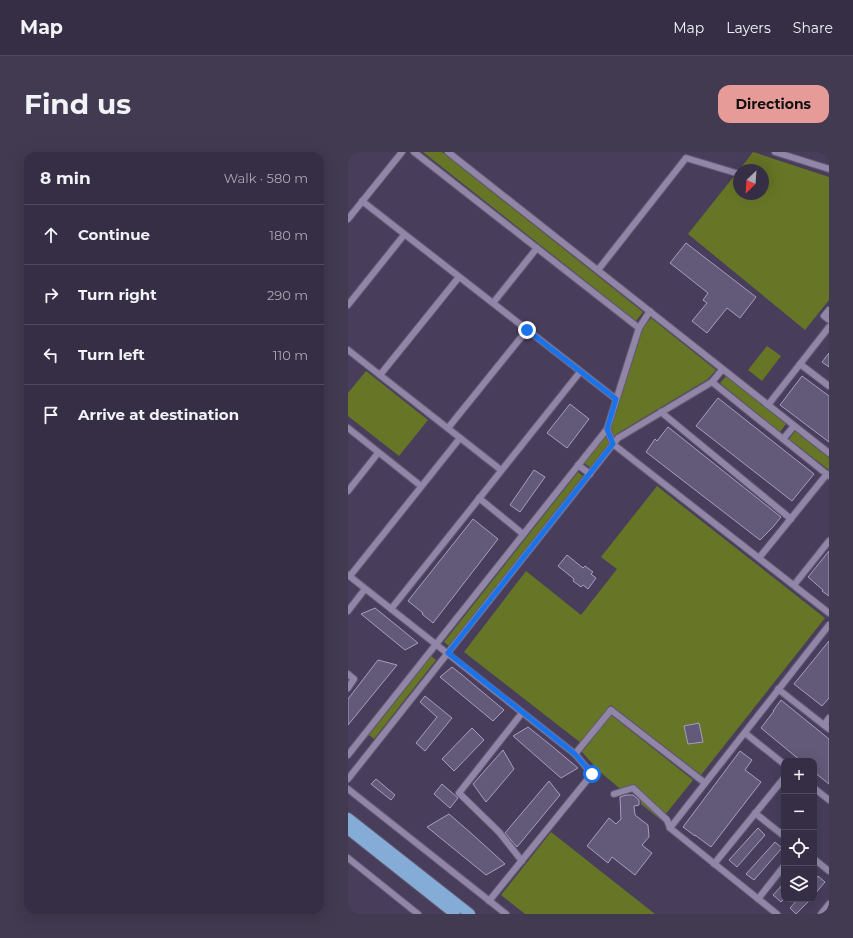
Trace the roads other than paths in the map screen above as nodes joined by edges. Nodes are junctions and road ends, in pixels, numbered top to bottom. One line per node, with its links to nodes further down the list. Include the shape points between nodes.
1 (402, 152): 8 (street)
2 (414, 152): 11 (street)
3 (448, 152): 12 (street)
4 (775, 152): 6 (street)
5 (687, 155): 7 (street); 12 (street)
6 (829, 169)
7 (733, 172)
8 (362, 201): 9 (street); 10 (street)
9 (348, 219)
10 (404, 234): 13 (street); 15 (street)
11 (537, 248): 14 (street); 20 (street)
12 (598, 270): 17 (street)
13 (459, 277): 14 (street); 26 (street)
14 (493, 303): 21 (street)
15 (348, 306)
16 (829, 310): 18 (street, via 824,316)
17 (650, 311): 20 (street); 24 (street)
18 (829, 320)
19 (829, 327): 23 (street)
20 (638, 328): 29 (street)
21 (527, 330): 25 (street); 34 (street)
22 (348, 350): 26 (street)
23 (800, 364): 28 (street); 30 (street)
24 (722, 370): 27 (street); 30 (street)
25 (580, 372): 29 (street); 42 (street)
26 (380, 375): 34 (street)
27 (712, 382): 31 (street); 37 (street)
28 (829, 386)
29 (616, 399): 35 (street)
30 (768, 405): 32 (street)
31 (661, 412): 38 (street, via 618,438); 48 (street)
32 (794, 426): 37 (street); 40 (street)
33 (348, 428): 39 (street)
34 (448, 428): 36 (street)
35 (607, 429): 38 (street); 41 (street)
36 (460, 438): 42 (street); 45 (street)
37 (783, 439): 44 (street)
38 (613, 444): 43 (street); 51 (street)
39 (378, 452): 45 (street); 46 (street)
40 (829, 453)
41 (578, 465): 43 (street); 49 (street)
42 (501, 470): 47 (street)
43 (590, 474): 60 (street)
44 (828, 475): 48 (street)
45 (421, 486): 52 (street)
46 (348, 491)
47 (479, 498): 49 (street); 55 (street)
48 (791, 519): 51 (street)
49 (523, 534): 59 (street)
50 (829, 541): 53 (street)
51 (759, 558): 53 (street)
52 (349, 576): 54 (street)
53 (794, 585): 57 (street)
54 (365, 588): 55 (street); 56 (street)
55 (391, 609): 59 (street)
56 (348, 611)
57 (829, 613)
58 (829, 625): 63 (street)
59 (436, 644): 60 (street); 69 (street)
60 (448, 653): 64 (street); 71 (street)
61 (348, 674): 62 (street, via 354,679)
62 (348, 688)
63 (778, 690): 66 (street); 67 (street)
64 (522, 713): 68 (street); 84 (street, via 458,793 499,832)
65 (829, 718): 66 (street)
66 (826, 727)
67 (744, 733): 70 (street); 73 (street)
68 (575, 754): 73 (street, via 611,710); 84 (street, via 592,774)
69 (348, 755)
70 (781, 762)
71 (348, 779)
72 (781, 782): 78 (street)
73 (705, 783): 80 (street)
74 (348, 789): 90 (street)
75 (817, 790): 77 (street)
76 (614, 794): 80 (street, via 633,788 667,820)
77 (829, 800)
78 (755, 813): 82 (street); 86 (street)
79 (348, 818): 94 (main road)
80 (670, 828): 86 (street)
81 (348, 830): 93 (main road)
82 (781, 834)
83 (348, 858): 92 (street)
84 (522, 861): 90 (street)
85 (817, 861): 88 (street)
86 (714, 864): 89 (street)
87 (781, 870): 89 (street)
88 (829, 871)
89 (758, 899): 96 (street)
90 (489, 901): 95 (street)
91 (829, 904): 97 (street)
92 (418, 914)
93 (455, 914)
94 (470, 914)
95 (506, 914)
96 (777, 914)
97 (821, 914)

